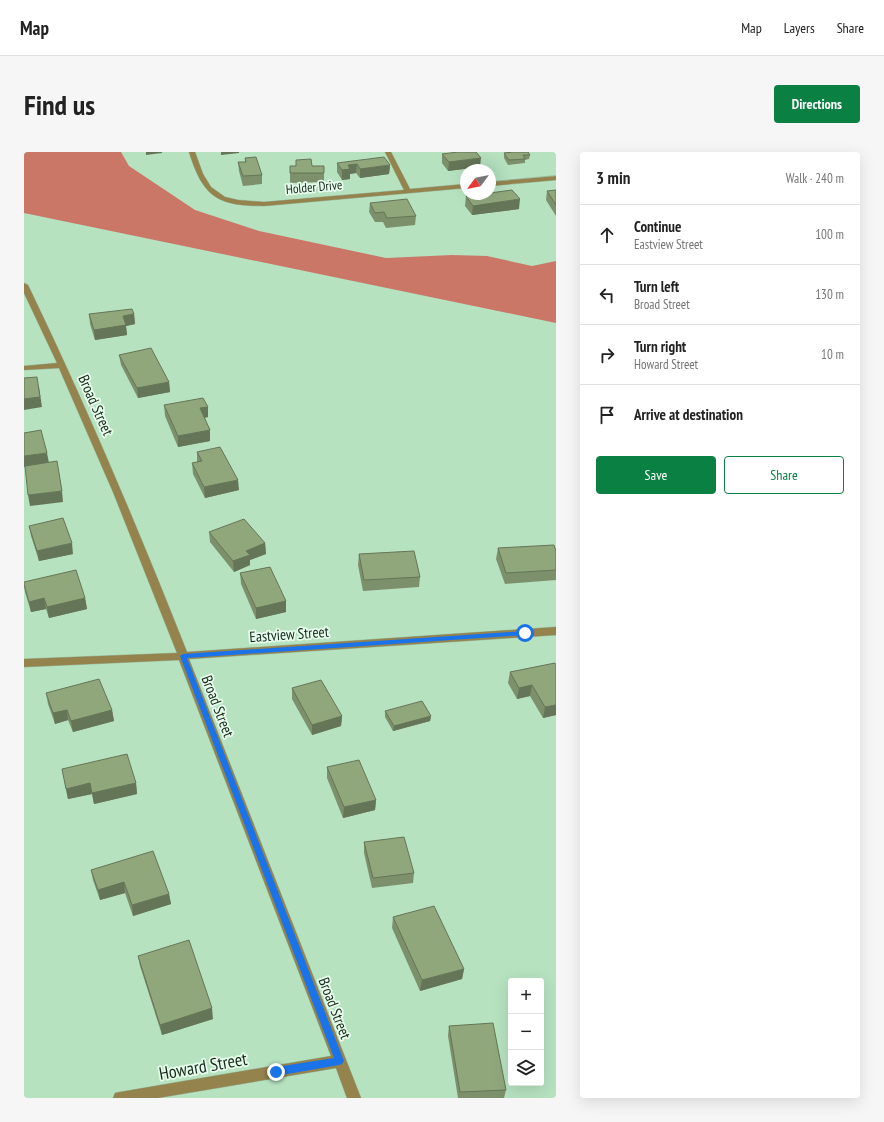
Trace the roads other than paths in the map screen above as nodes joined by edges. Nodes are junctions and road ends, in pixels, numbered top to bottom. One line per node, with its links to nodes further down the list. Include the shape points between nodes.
1 (192, 152): 6 (street, Holder Drive, via 207,187 214,194 236,203 264,204)
2 (388, 152): 6 (street)
3 (556, 178): 4 (street)
4 (496, 183)
5 (460, 187): 6 (street, Holder Drive)
6 (408, 191)
7 (24, 285): 8 (street, Broad Street)
8 (62, 365): 9 (street); 11 (street, Broad Street)
9 (24, 368)
10 (556, 631): 11 (street, Eastview Street)
11 (183, 656): 12 (street, Eastview Street); 13 (street, Broad Street)
12 (24, 663)
13 (339, 1061): 14 (street, Howard Street); 15 (street, Broad Street)
14 (120, 1098)
15 (354, 1098)

